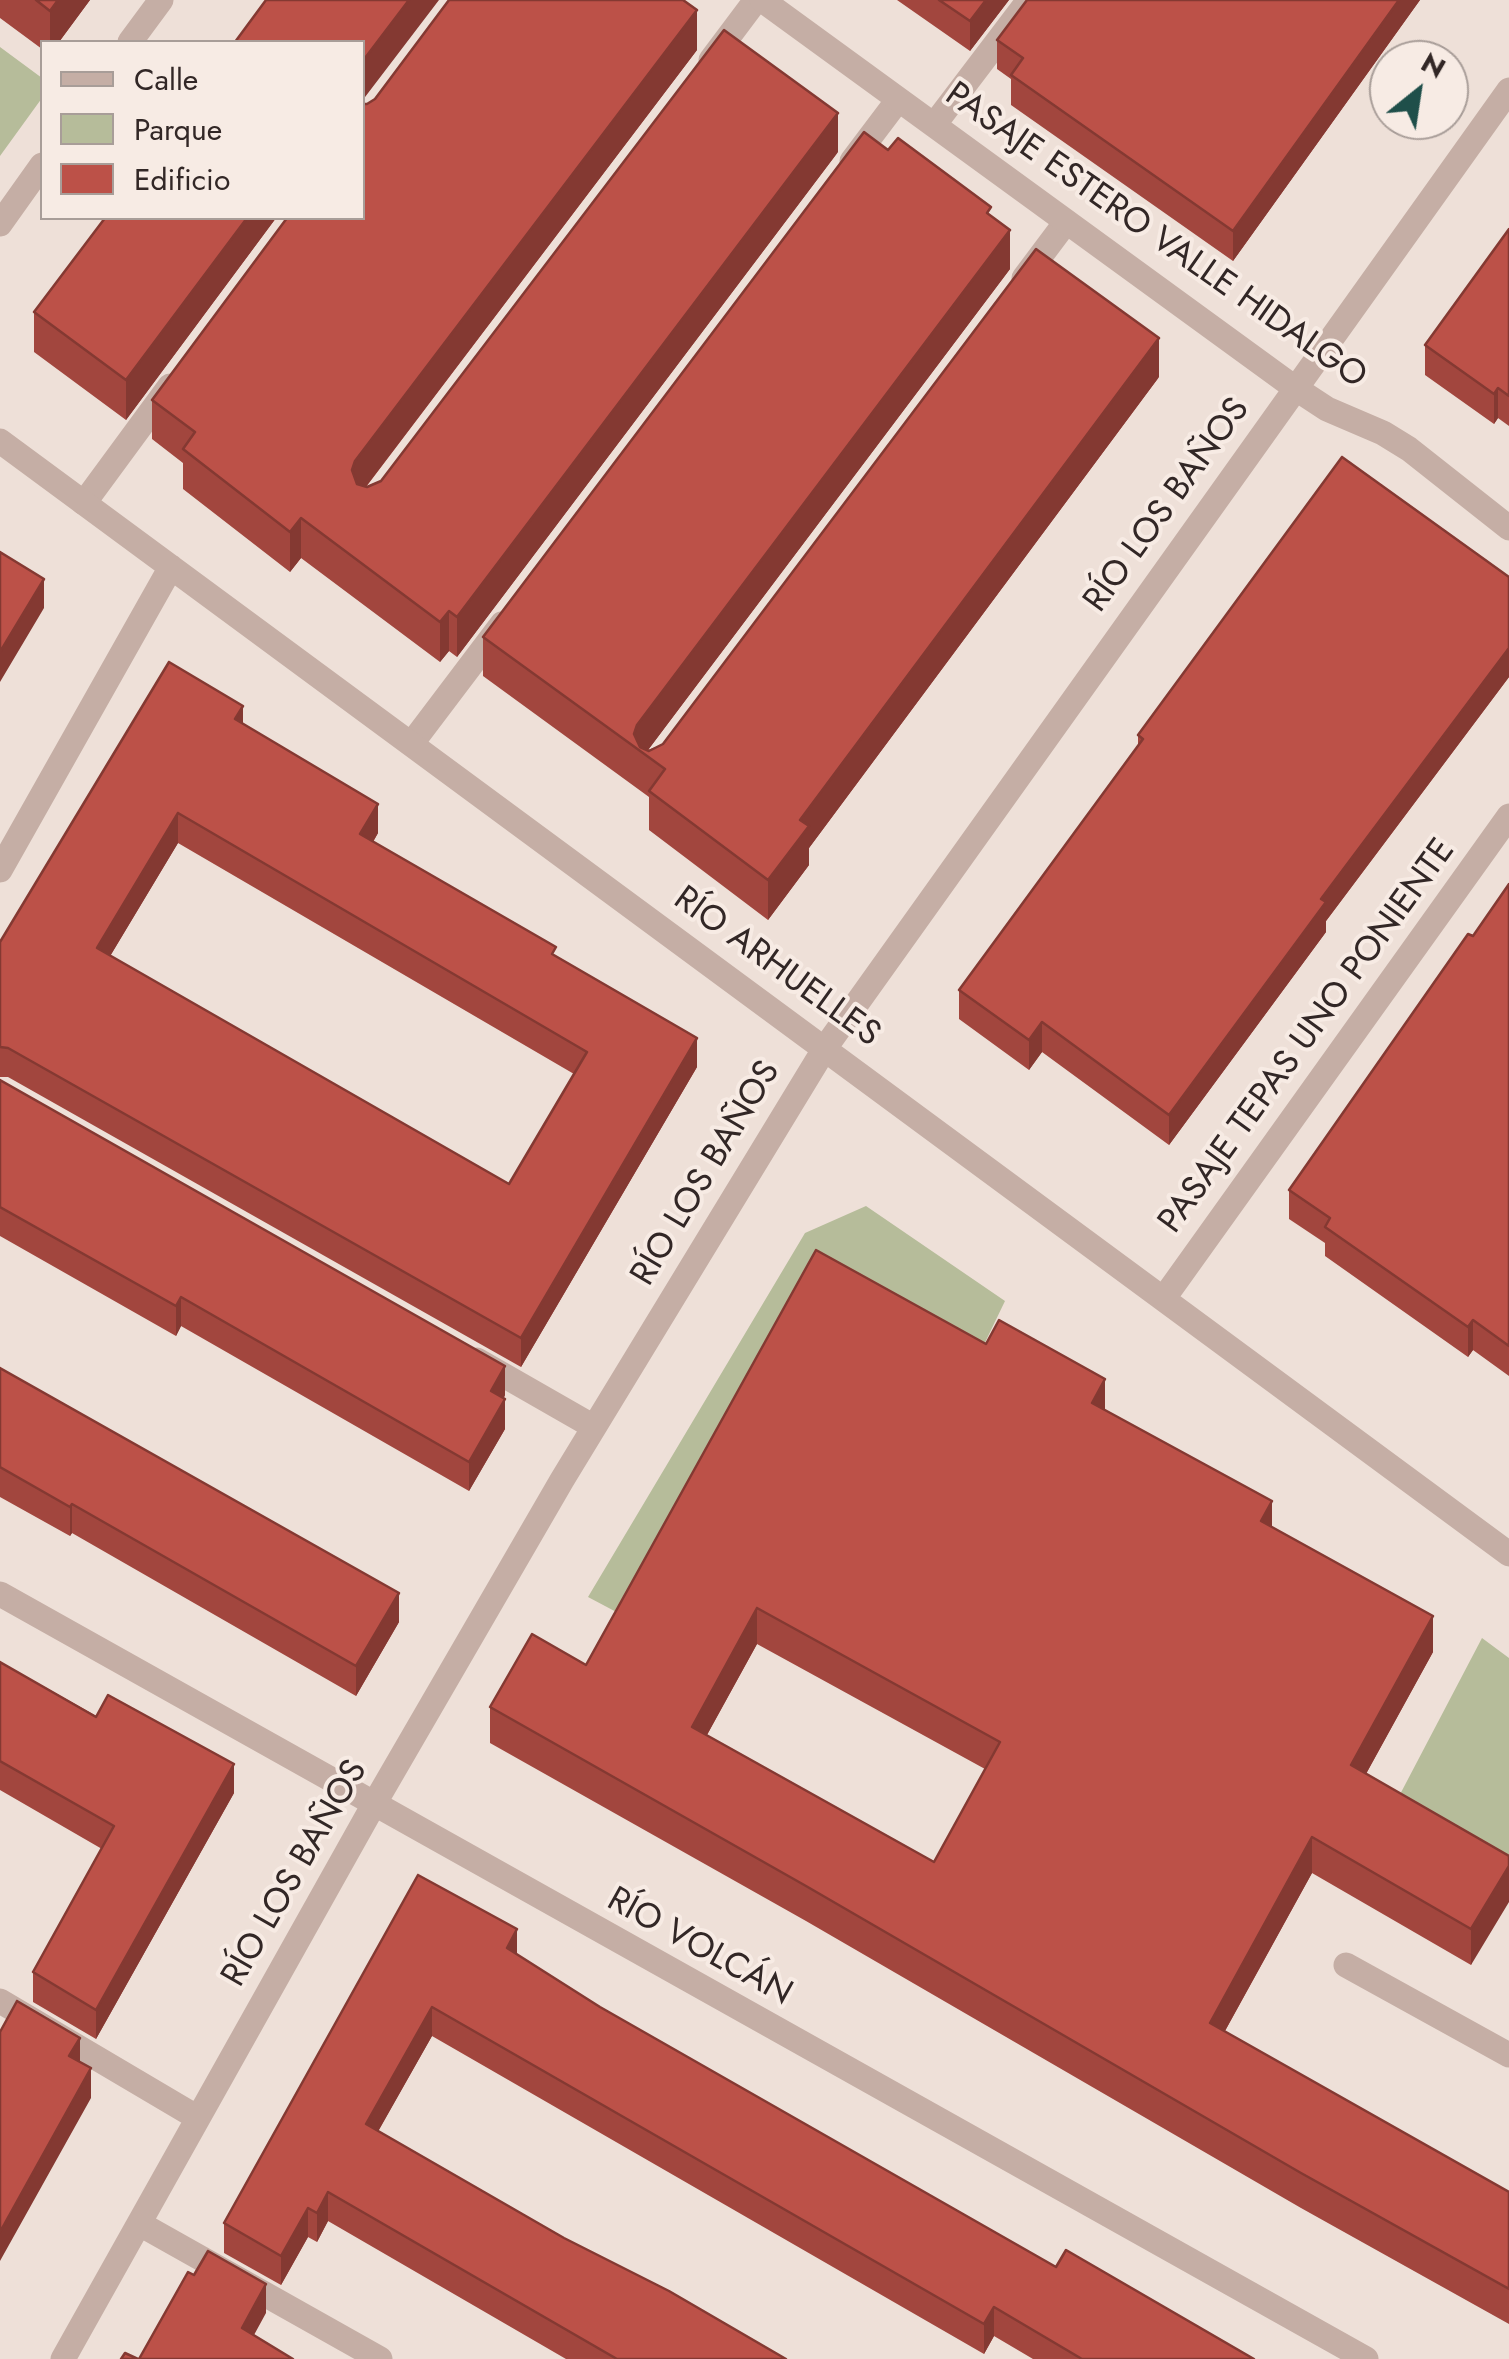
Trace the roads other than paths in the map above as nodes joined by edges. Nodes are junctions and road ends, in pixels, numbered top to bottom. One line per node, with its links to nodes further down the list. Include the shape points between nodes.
1 (161, 0): 4 (street)
2 (759, 0): 5 (street); 7 (street, PASAJE ESTERO VALLE HIDALGO)
3 (1029, 0): 8 (street)
4 (131, 40)
5 (693, 84)
6 (1509, 90): 15 (street, RÍO LOS BAÑOS)
7 (898, 100): 8 (street, PASAJE ESTERO VALLE HIDALGO); 10 (street)
8 (934, 125): 11 (street, PASAJE ESTERO VALLE HIDALGO)
9 (40, 168): 12 (street)
10 (836, 183)
11 (1066, 222): 13 (street); 15 (street, PASAJE ESTERO VALLE HIDALGO)
12 (0, 224)
13 (1014, 292)
14 (181, 372): 17 (street)
15 (1295, 388): 18 (street, PASAJE ESTERO VALLE HIDALGO, via 1409,449); 24 (street, RÍO LOS BAÑOS)
16 (0, 441): 17 (street, RÍO ARHUELLES)
17 (84, 503): 19 (street, RÍO ARHUELLES)
18 (1509, 528)
19 (172, 567): 21 (street, RÍO ARHUELLES); 23 (street)
20 (518, 604): 21 (street)
21 (412, 743): 24 (street, RÍO ARHUELLES)
22 (1509, 816): 25 (street, PASAJE TEPAS UNO PONIENTE)
23 (0, 870)
24 (825, 1048): 25 (street, RÍO ARHUELLES); 27 (street, RÍO LOS BAÑOS)
25 (1164, 1298): 28 (street, RÍO ARHUELLES)
26 (452, 1346): 27 (street)
27 (594, 1427): 30 (street, RÍO LOS BAÑOS)
28 (1509, 1554)
29 (0, 1594): 30 (street, RÍO VOLCÁN)
30 (373, 1806): 34 (street, RÍO LOS BAÑOS); 38 (street, RÍO VOLCÁN)
31 (1346, 1965): 33 (street)
32 (0, 2001): 34 (street)
33 (1509, 2055)
34 (198, 2118): 35 (street, RÍO LOS BAÑOS)
35 (140, 2224): 36 (street, RÍO LOS BAÑOS); 37 (street)
36 (63, 2359)
37 (380, 2359)
38 (1366, 2359)

